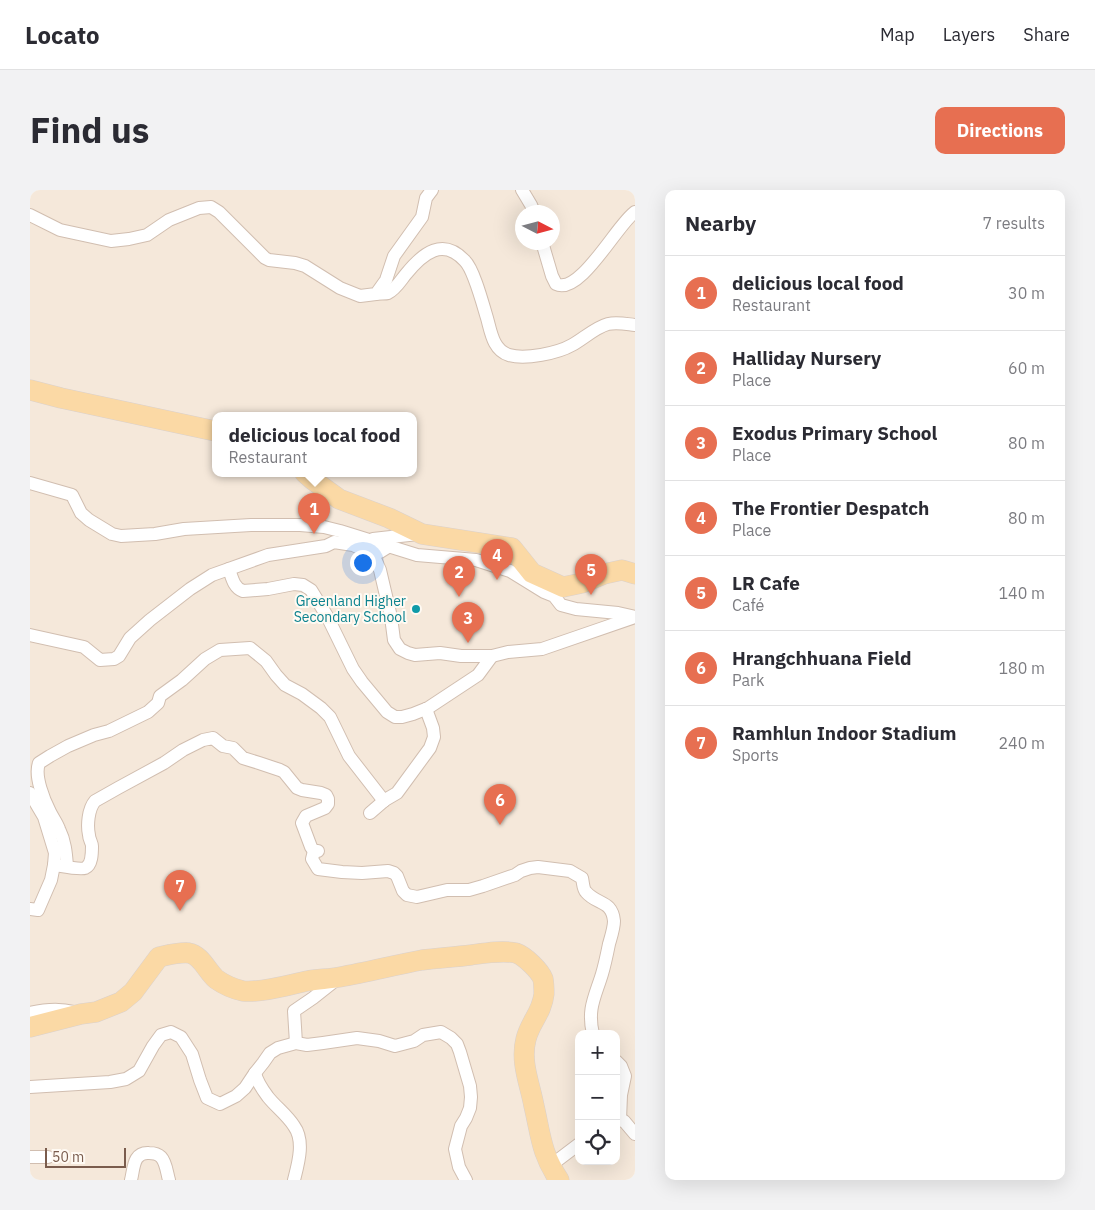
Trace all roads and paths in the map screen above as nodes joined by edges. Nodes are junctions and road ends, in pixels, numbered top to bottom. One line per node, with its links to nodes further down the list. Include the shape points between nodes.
1 (432, 190): 7 (street, via 426,198 422,217 394,256 386,280)
2 (522, 190): 3 (street)
3 (531, 205)
4 (635, 212): 6 (street, via 591,266 564,286 556,284)
5 (30, 215): 7 (street, via 60,230 111,241 147,235 169,220 210,207 265,258 305,266 340,288 360,296)
6 (544, 250)
7 (376, 294): 8 (street, via 387,293 396,287 428,252 448,249 468,264 497,348 510,356 527,357 558,351 607,324)
8 (635, 325)
9 (30, 390): 10 (main road)
10 (212, 430)
11 (310, 477): 13 (main road, via 339,498)
12 (30, 483): 14 (street, via 72,495 89,520 121,536 184,529 300,525 324,527)
13 (422, 534): 14 (street); 16 (main road, via 512,548 532,573 563,587 622,570)
14 (368, 546): 15 (street, via 334,542 268,555); 17 (street, via 484,562 510,571 554,596 561,605); 19 (street, via 380,570 394,640 400,649 415,655)
15 (229, 569): 18 (street, via 200,582 170,604 130,638 114,660 100,660 84,647); 20 (street, via 237,588 244,591 294,584 311,590 353,669 387,712 402,717)
16 (635, 574)
17 (635, 617): 19 (street, via 542,649)
18 (30, 635)
19 (492, 656): 20 (street, via 478,675)
20 (426, 709): 22 (street, via 433,728 433,743 397,792)
21 (30, 793): 24 (street, via 50,834 55,853)
22 (384, 801): 23 (street); 25 (street, via 349,756 326,712 285,685 266,661 250,648 220,650 160,696 158,703 148,712 68,746 39,763 42,793 60,830)
23 (370, 813)
24 (54, 865): 25 (street); 26 (street, via 38,910)
25 (68, 866): 31 (street, via 82,869 90,862 92,846 88,834 95,801 183,750 213,738 223,746 234,748 243,758 284,772 297,788 326,795 328,804 325,808 306,816 302,823 311,847 316,851 312,859 318,869 394,873 403,891 417,897 476,888 538,867 570,872 582,878 585,891 609,907 614,923 590,1015)
26 (30, 909)
27 (339, 977): 29 (main road, via 243,991 215,978 195,955 178,954 159,957 133,992 121,1002); 32 (street, via 294,1011); 42 (main road, via 423,960 488,953 517,953 528,961 543,979 544,998 526,1037 524,1066 540,1138)
28 (30, 1013): 29 (street, via 61,1009)
29 (81, 1014): 30 (main road)
30 (30, 1027)
31 (592, 1030)
32 (296, 1043): 34 (street, via 278,1048); 46 (street, via 307,1045 357,1038 394,1046 441,1032 451,1038 460,1052 472,1098 455,1149)
33 (620, 1065): 36 (street, via 626,1076)
34 (254, 1073): 35 (street, via 236,1096 220,1104 207,1098 192,1054 181,1037 171,1032 161,1035 139,1071 126,1079); 45 (street, via 263,1091 299,1136)
35 (30, 1087)
36 (620, 1103)
37 (620, 1120): 38 (street)
38 (635, 1134)
39 (575, 1149): 42 (street)
40 (30, 1157): 41 (street)
41 (48, 1158)
42 (555, 1173)
43 (131, 1180): 44 (street, via 138,1156 150,1152 161,1157)
44 (170, 1180)
45 (294, 1180)
46 (466, 1180)

